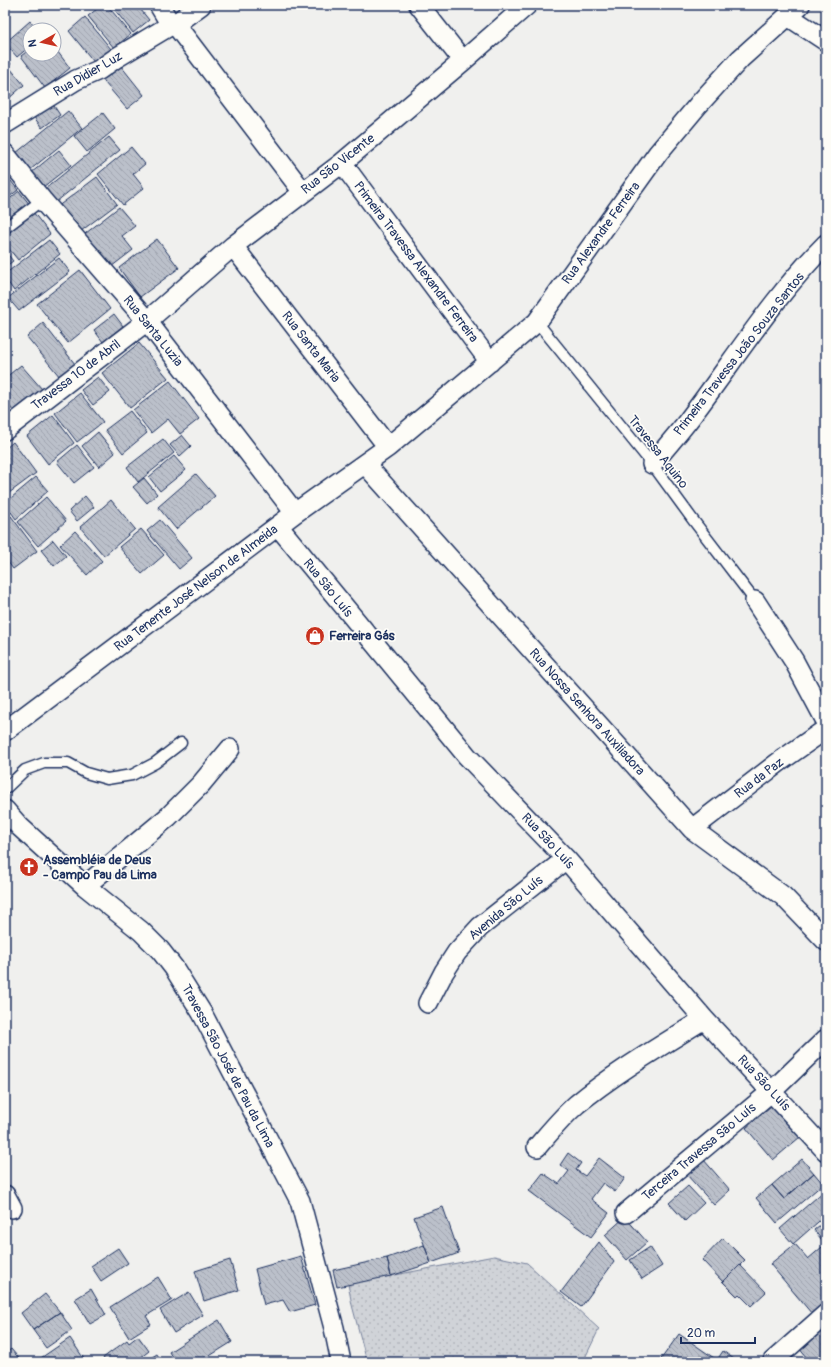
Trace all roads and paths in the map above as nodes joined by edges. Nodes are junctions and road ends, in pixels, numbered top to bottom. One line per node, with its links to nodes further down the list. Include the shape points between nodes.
1 (159, 5): 6 (street)
2 (201, 5): 6 (street, Rua Didier Luz)
3 (419, 5): 8 (street)
4 (527, 5): 8 (street, Rua São Vicente)
5 (795, 8): 7 (street); 18 (street, Rua Alexandre Ferreira, via 740,59 658,153)
6 (173, 24): 9 (street, Rua Didier Luz); 12 (street)
7 (826, 41)
8 (464, 62): 11 (street, Rua São Vicente)
9 (5, 124)
10 (5, 154): 13 (street, Rua Santa Luzia)
11 (342, 163): 12 (street, Rua São Vicente); 19 (street, Primeira Travessa Alexandre Ferreira)
12 (304, 192): 16 (street, Rua São Vicente)
13 (42, 200): 14 (lane); 17 (street, Rua Santa Luzia)
14 (5, 228)
15 (826, 244): 23 (street, Primeira Travessa João Souza Santos, via 780,297 686,424)
16 (233, 246): 17 (street, Rua São Vicente); 21 (street, Rua Santa Maria)
17 (147, 321): 20 (street, Travessa 10 de Abril); 24 (street, Rua Santa Luzia)
18 (537, 322): 19 (street, Rua Alexandre Ferreira); 23 (lane, Travessa Aquino)
19 (490, 362): 21 (street, Rua Alexandre Ferreira)
20 (5, 430)
21 (388, 447): 22 (street, Rua Tenente José Nelson de Almeida)
22 (365, 464): 24 (street, Rua Tenente José Nelson de Almeida); 34 (street, Rua Nossa Senhora Auxiliadora)
23 (652, 464): 26 (lane, Travessa Aquino)
24 (295, 513): 25 (street, Rua Tenente José Nelson de Almeida)
25 (278, 526): 29 (street, Rua Tenente José Nelson de Almeida); 35 (street, Rua São Luís, via 466,756)
26 (755, 601): 27 (street, via 794,661)
27 (826, 721)
28 (826, 729): 34 (street, Rua da Paz)
29 (5, 731)
30 (181, 743): 32 (lane, via 155,763 132,775 107,779 86,773 68,763 44,763 25,770)
31 (230, 749): 36 (street, via 201,784 168,817)
32 (5, 789)
33 (5, 810): 36 (street, Travessa São José de Pau da Lima)
34 (692, 829): 37 (street, Rua Nossa Senhora Auxiliadora, via 782,896)
35 (566, 859): 38 (street, Avenida São Luís, via 480,927 457,952); 39 (street, Rua São Luís)
36 (84, 886): 47 (street, Travessa São José de Pau da Lima, via 141,931 160,950 202,1013 300,1202)
37 (826, 941)
38 (428, 1003)
39 (704, 1019): 41 (street, Rua São Luís); 42 (street, via 650,1052 576,1105)
40 (826, 1039): 41 (street, Terceira Travessa São Luís)
41 (772, 1091): 43 (street, Rua São Luís); 44 (street, Terceira Travessa São Luís)
42 (537, 1147)
43 (826, 1151)
44 (626, 1214)
45 (826, 1314): 46 (street)
46 (773, 1361)
47 (341, 1362)

